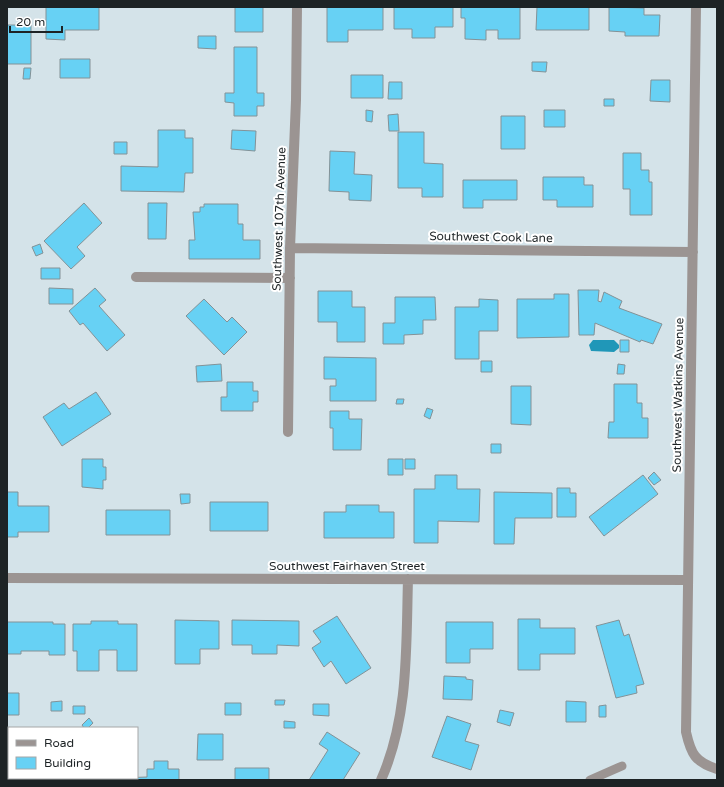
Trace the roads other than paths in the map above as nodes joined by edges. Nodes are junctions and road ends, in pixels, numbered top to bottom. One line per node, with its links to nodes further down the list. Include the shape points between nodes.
1 (297, 7): 3 (street, Southwest 107th Avenue)
2 (696, 7): 4 (street, Southwest Watkins Avenue)
3 (290, 248): 4 (street, Southwest Cook Lane); 6 (street, Southwest 107th Avenue)
4 (692, 252): 10 (street, Southwest Watkins Avenue)
5 (136, 277): 6 (street)
6 (290, 278): 7 (street, Southwest 107th Avenue)
7 (288, 432)
8 (7, 578): 9 (street, Southwest Fairhaven Street)
9 (408, 579): 10 (street, Southwest Fairhaven Street); 13 (street, via 405,680 400,723)
10 (688, 580): 12 (street, Southwest Watkins Avenue, via 686,732 694,756)
11 (622, 766): 14 (lane)
12 (717, 769)
13 (381, 780)
14 (590, 780)

